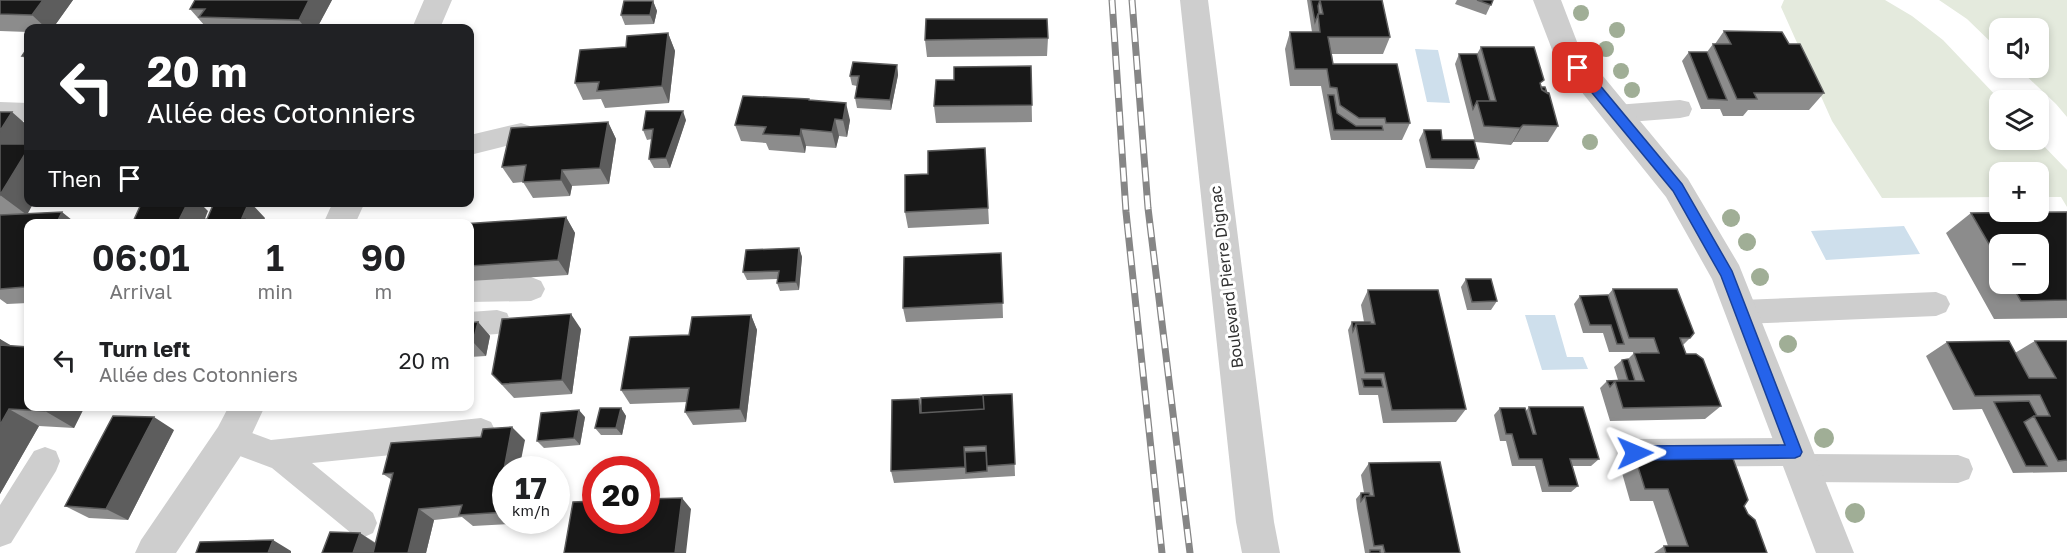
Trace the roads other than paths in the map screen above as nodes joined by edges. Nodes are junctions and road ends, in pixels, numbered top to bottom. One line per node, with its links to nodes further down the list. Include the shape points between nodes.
1 (438, 0): 4 (street)
2 (1194, 0): 28 (street, Boulevard Pierre Dignac)
3 (1547, 0): 8 (street, via 1566,52)
4 (428, 24)
5 (1680, 109): 8 (lane)
6 (0, 111): 7 (lane)
7 (24, 112)
8 (1616, 114): 14 (street, via 1677,188 1727,275)
9 (521, 133): 10 (lane)
10 (474, 145)
11 (531, 289): 12 (lane)
12 (474, 291)
13 (1936, 304): 14 (lane)
14 (1741, 312): 22 (street)
15 (497, 322): 16 (lane)
16 (474, 324)
17 (245, 411): 19 (street)
18 (480, 432): 21 (lane)
19 (231, 439): 21 (lane); 27 (street)
20 (1635, 453): 22 (lane)
21 (270, 454): 25 (lane, via 282,458)
22 (1798, 460): 24 (lane); 29 (street)
23 (45, 461): 26 (lane)
24 (1958, 469)
25 (362, 523)
26 (0, 532)
27 (154, 553)
28 (1261, 553)
29 (1834, 553)

